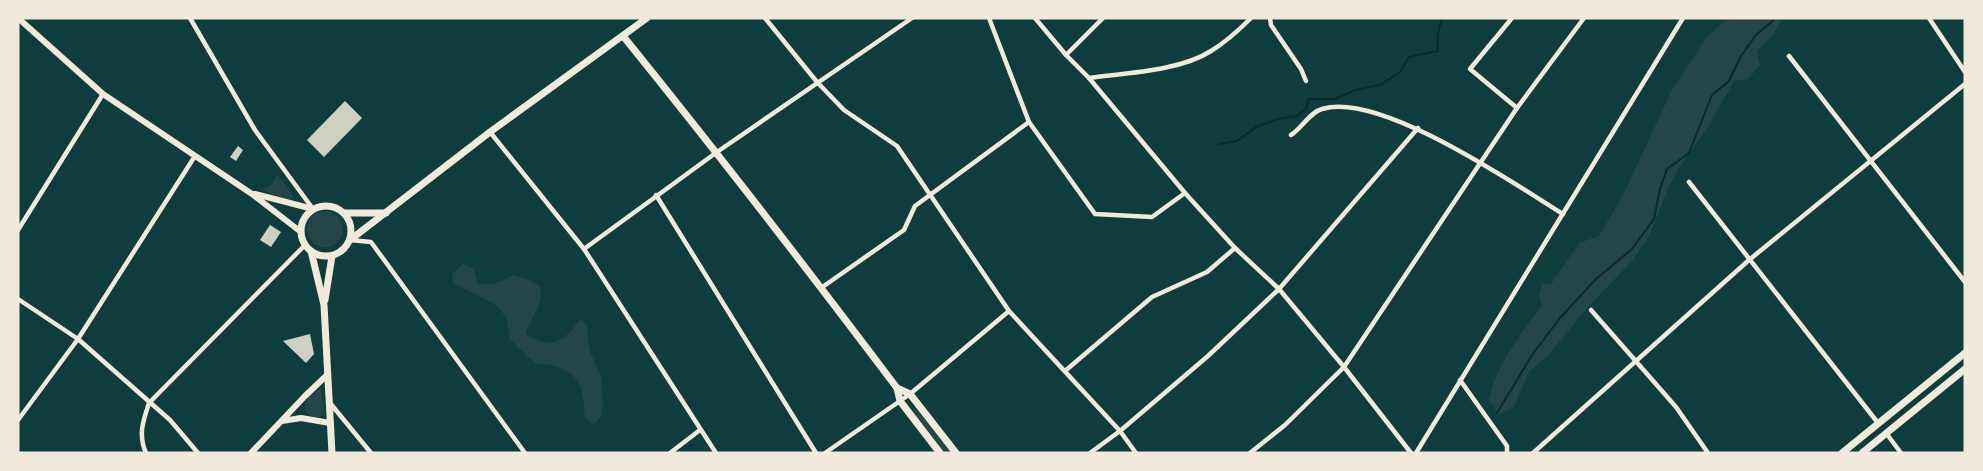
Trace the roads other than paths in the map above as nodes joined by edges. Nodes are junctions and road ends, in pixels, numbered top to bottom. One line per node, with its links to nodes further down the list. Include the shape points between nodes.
1 (18, 18): 23 (main road)
2 (190, 18): 38 (street, via 255,130)
3 (647, 18): 15 (main road)
4 (765, 18): 21 (street)
5 (912, 18): 21 (street)
6 (989, 18): 25 (street)
7 (1035, 18): 16 (street)
8 (1103, 18): 16 (street)
9 (1251, 18): 19 (street, via 1210,52 1189,61)
10 (1269, 18): 20 (street)
11 (1512, 18): 24 (street, via 1470,69)
12 (1584, 18): 24 (street)
13 (1683, 18): 41 (street)
14 (1929, 18): 18 (street)
15 (624, 36): 27 (main road); 29 (main road)
16 (1066, 55): 19 (street)
17 (1789, 56): 31 (street)
18 (1965, 72)
19 (1089, 78): 35 (street)
20 (1306, 81)
21 (817, 82): 29 (street); 37 (street, via 844,110 897,146)
22 (1965, 84): 31 (street)
23 (103, 94): 30 (main road); 42 (street)
24 (1517, 108): 32 (street)
25 (1029, 122): 35 (street, via 1095,214 1152,217); 37 (street)
26 (1418, 128): 28 (street, via 1358,108 1334,107 1316,112); 32 (street); 52 (street)
27 (490, 132): 40 (main road); 47 (street)
28 (1291, 135)
29 (717, 152): 36 (street); 51 (main road)
30 (195, 156): 34 (main road); 57 (street)
31 (1869, 161): 49 (street); 50 (street)
32 (1481, 164): 41 (street); 60 (street)
33 (1689, 182): 49 (street)
34 (252, 194): 38 (main road); 43 (main road)
35 (1185, 194): 46 (street)
36 (656, 195): 47 (street); 85 (street)
37 (930, 195): 51 (street, via 915,206 904,230); 56 (street)
38 (313, 209): 39 (main road, via 329,205); 43 (main road, via 306,215)
39 (345, 213): 40 (main road); 44 (main road, via 351,222)
40 (387, 213): 44 (main road)
41 (1563, 214): 64 (street)
42 (18, 230)
43 (301, 232): 45 (main road)
44 (350, 240): 48 (main road, via 345,249); 82 (street, via 371,243)
45 (308, 248): 48 (main road); 54 (main road); 69 (street)
46 (1235, 248): 52 (street); 62 (street, via 1207,272 1152,297)
47 (584, 249): 74 (street)
48 (332, 256): 54 (main road)
49 (1749, 260): 59 (street); 73 (street)
50 (1965, 282)
51 (821, 288): 65 (main road)
52 (1278, 289): 60 (street); 75 (street, via 1208,356)
53 (18, 299): 57 (street)
54 (324, 305): 63 (main road)
55 (1591, 310): 59 (street)
56 (1009, 311): 62 (street); 66 (street)
57 (78, 339): 69 (street); 70 (street)
58 (1965, 352): 73 (main road)
59 (1636, 362): 95 (street); 96 (street, via 1676,407)
60 (1344, 368): 91 (street); 92 (street)
61 (1965, 369): 76 (main road)
62 (1065, 371): 75 (street)
63 (327, 375): 67 (main road); 71 (main road)
64 (1460, 380): 93 (street); 94 (street, via 1507,446)
65 (897, 388): 66 (main road); 68 (main road)
66 (910, 394): 68 (street); 88 (main road)
67 (328, 401): 72 (main road); 81 (street)
68 (900, 401): 86 (street); 87 (main road)
69 (149, 403): 77 (street, via 141,441); 78 (street, via 170,420)
70 (18, 420)
71 (281, 421): 72 (main road, via 301,418); 79 (main road)
72 (330, 423): 80 (main road)
73 (1878, 423): 97 (main road)
74 (700, 430): 83 (street); 84 (street)
75 (1120, 431): 89 (street); 90 (street)
76 (1886, 434): 98 (main road); 99 (street)
77 (146, 453)
78 (198, 453)
79 (251, 453)
80 (332, 453)
81 (371, 453)
82 (525, 453)
83 (670, 453)
84 (716, 453)
85 (816, 453)
86 (825, 453)
87 (940, 453)
88 (956, 453)
89 (1090, 453)
90 (1136, 453)
91 (1250, 453)
92 (1411, 453)
93 (1416, 453)
94 (1507, 453)
95 (1533, 453)
96 (1708, 453)
97 (1842, 453)
98 (1862, 453)
99 (1901, 453)

